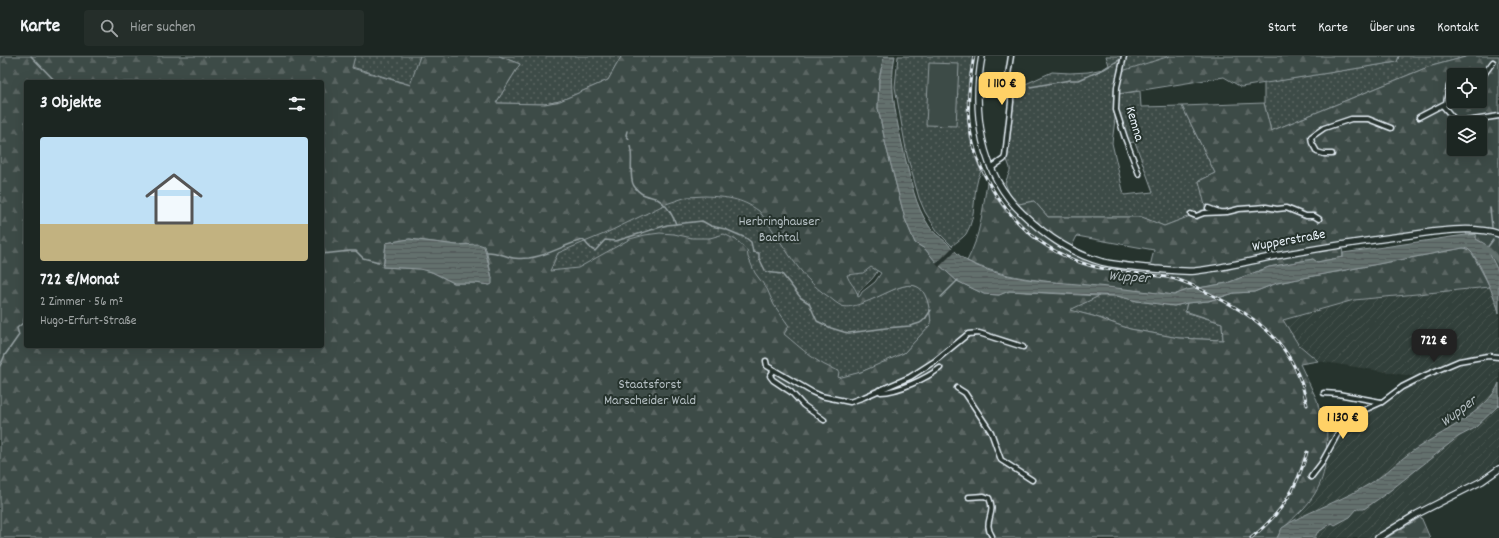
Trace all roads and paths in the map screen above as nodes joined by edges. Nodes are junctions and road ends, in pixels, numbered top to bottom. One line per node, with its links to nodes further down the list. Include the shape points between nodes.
1 (982, 56): 12 (main road, Wupperstraße, via 978,106 981,133)
2 (1011, 56): 12 (street, via 1008,75 1011,102 1005,156)
3 (1124, 56): 13 (street, Kemna, via 1117,87 1116,110)
4 (1493, 62): 5 (street)
5 (1487, 70)
6 (1447, 97): 7 (street)
7 (1443, 106): 8 (street, via 1460,122); 9 (street)
8 (1499, 116)
9 (1419, 117)
10 (1391, 128): 11 (street, via 1368,119 1351,119 1324,128 1311,137 1317,152)
11 (1332, 154)
12 (991, 168): 18 (main road, Wupperstraße, via 1006,195 1023,214 1052,238 1085,256 1122,265 1196,271 1327,246 1430,232 1476,230)
13 (1139, 174)
14 (1208, 208): 15 (street)
15 (1219, 212): 16 (street, via 1196,216); 17 (street, via 1266,207 1283,208)
16 (1192, 214)
17 (1319, 218)
18 (1499, 234)
19 (1023, 347): 25 (street, via 980,333 968,334 935,361 910,377)
20 (1498, 356): 27 (street, via 1459,361 1402,387)
21 (766, 361): 23 (street)
22 (940, 368): 25 (street, via 932,375 893,390)
23 (774, 370): 25 (street, via 821,396 844,401 850,402); 28 (street, via 770,376 773,380)
24 (957, 388): 31 (street, via 965,393 991,432 1001,460)
25 (879, 390)
26 (1324, 394): 27 (street)
27 (1382, 402): 30 (street, via 1350,416)
28 (824, 420)
29 (1499, 469): 34 (main road, via 1482,481 1417,514)
30 (1311, 477)
31 (1032, 480)
32 (969, 497): 33 (street, via 989,498 992,511 987,525)
33 (992, 536)
34 (1378, 538)

